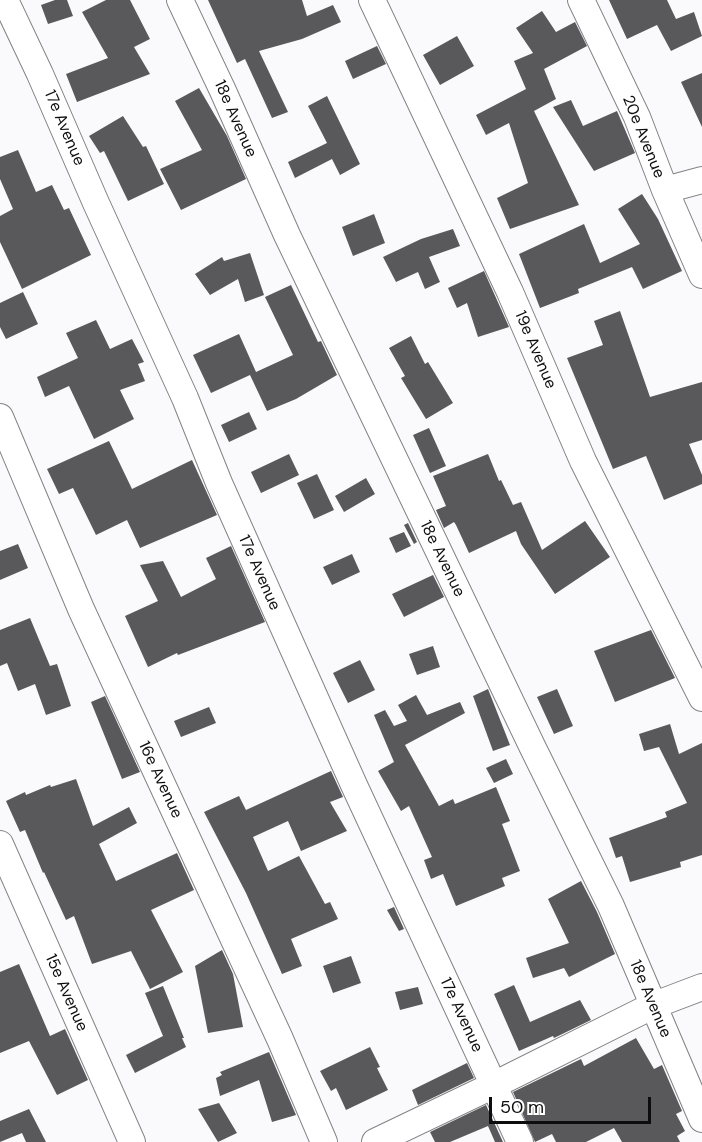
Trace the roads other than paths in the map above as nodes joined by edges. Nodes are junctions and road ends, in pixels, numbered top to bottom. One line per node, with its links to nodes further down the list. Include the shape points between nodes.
1 (5, 0): 13 (street, 17e Avenue, via 354,785)
2 (180, 0): 12 (street, 18e Avenue, via 297,257 611,906)
3 (372, 0): 9 (street, 19e Avenue, via 510,292 583,461)
4 (581, 0): 6 (street, 20e Avenue, via 637,117)
5 (702, 180): 6 (street)
6 (664, 190): 7 (street, 20e Avenue)
7 (702, 275)
8 (0, 417): 16 (street, 16e Avenue, via 81,609)
9 (702, 698)
10 (0, 844): 15 (street, 15e Avenue)
11 (702, 987): 12 (street)
12 (652, 1006): 13 (street); 14 (street, 18e Avenue)
13 (494, 1085): 17 (street); 18 (street, 17e Avenue)
14 (702, 1119)
15 (132, 1142)
16 (324, 1142)
17 (375, 1142)
18 (520, 1142)

